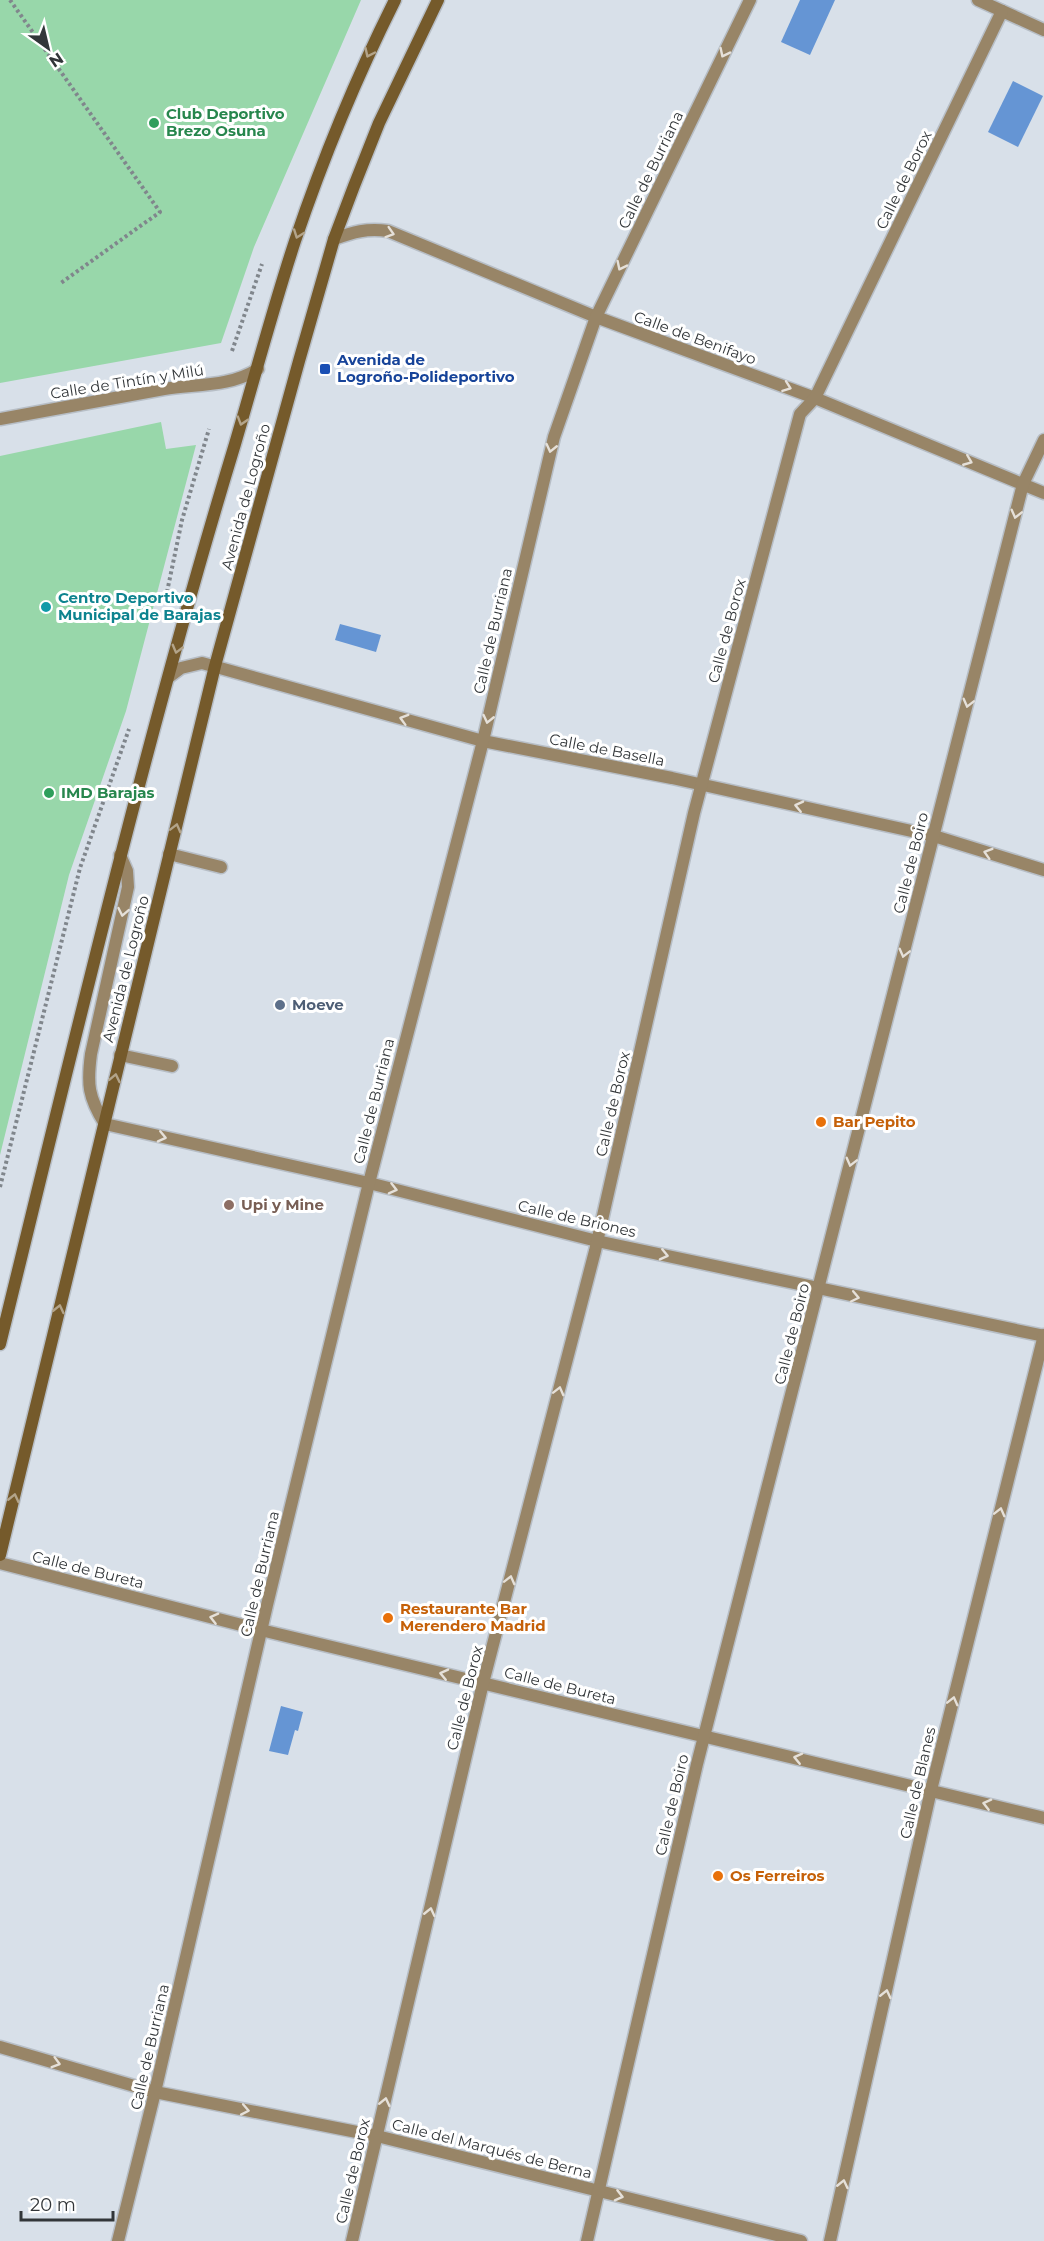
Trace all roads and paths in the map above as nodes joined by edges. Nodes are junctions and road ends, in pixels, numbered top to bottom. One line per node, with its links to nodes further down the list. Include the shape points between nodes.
1 (10, 0): 9 (path, via 160,212)
2 (395, 0): 11 (main road, Avenida de Logroño, one-way to 11, via 328,151 295,242)
3 (438, 0): 8 (main road, Avenida de Logroño, via 380,123)
4 (750, 0): 10 (street, Calle de Burriana, one-way to 10)
5 (978, 0): 6 (street)
6 (1002, 11): 7 (street); 12 (street, Calle de Borox)
7 (1044, 30)
8 (334, 239): 10 (street, Calle de Benifayo, one-way to 10, via 359,230 388,231); 19 (main road, Avenida de Logroño)
9 (61, 283)
10 (596, 317): 12 (street, Calle de Benifayo, one-way to 12); 22 (street, Calle de Burriana, one-way to 22, via 554,437)
11 (258, 369): 13 (street, Calle de Tintín y Milú, via 225,382); 20 (main road, Avenida de Logroño, one-way to 20, via 208,531)
12 (815, 398): 16 (street, Calle de Benifayo, one-way to 16); 23 (street, Calle de Borox, via 800,414)
13 (0, 419)
14 (209, 429): 18 (path, via 182,520)
15 (1044, 440): 16 (street, Calle de Boiro)
16 (1023, 483): 17 (street, Calle de Benifayo); 24 (street, Calle de Boiro, one-way to 24)
17 (1044, 493)
18 (166, 595)
19 (214, 666): 20 (street, Calle de Basella, via 192,664); 22 (street, Calle de Basella, one-way to 19); 25 (main road, Avenida de Logroño, one-way to 19)
20 (169, 677): 26 (main road, Avenida de Logroño)
21 (130, 727): 33 (path, via 80,868)
22 (483, 741): 23 (street, Calle de Basella); 32 (street, Calle de Burriana)
23 (702, 784): 24 (street, Calle de Basella, one-way to 23); 34 (street, Calle de Borox)
24 (934, 836): 28 (street, Calle de Basella, one-way to 24); 35 (street, Calle de Boiro, one-way to 35)
25 (169, 854): 27 (street); 29 (main road, Avenida de Logroño)
26 (120, 855): 31 (street, Avenida de Logroño, one-way to 31, via 128,887 88,1077 89,1091); 37 (main road, Avenida de Logroño)
27 (221, 867)
28 (1044, 870)
29 (120, 1055): 30 (street); 31 (main road, Avenida de Logroño, one-way to 29)
30 (172, 1066)
31 (105, 1124): 32 (street, Calle de Briones, one-way to 32); 38 (main road, Avenida de Logroño, one-way to 31)
32 (369, 1183): 34 (street, Calle de Briones, one-way to 34); 40 (street, Calle de Burriana)
33 (0, 1187)
34 (597, 1241): 35 (street, Calle de Briones, one-way to 35); 41 (street, Calle de Borox, one-way to 34)
35 (819, 1290): 36 (street, Calle de Briones, one-way to 36); 42 (street, Calle de Boiro)
36 (1044, 1335): 43 (street, Calle de Blanes, one-way to 36)
37 (0, 1344)
38 (0, 1555)
39 (0, 1563): 40 (street, Calle de Bureta, one-way to 39)
40 (261, 1630): 41 (street, Calle de Bureta, one-way to 40); 46 (street, Calle de Burriana)
41 (483, 1683): 42 (street, Calle de Bureta); 47 (street, Calle de Borox, one-way to 41)
42 (705, 1737): 43 (street, Calle de Bureta, one-way to 42); 48 (street, Calle de Boiro)
43 (931, 1790): 44 (street, Calle de Bureta, one-way to 43); 53 (street, Calle de Blanes, one-way to 43)
44 (1044, 1818)
45 (0, 2047): 46 (street, Calle del Marqués de Berna, one-way to 46)
46 (155, 2092): 47 (street, Calle del Marqués de Berna, one-way to 47); 49 (street, Calle de Burriana)
47 (377, 2136): 48 (street, Calle del Marqués de Berna); 50 (street, Calle de Borox)
48 (599, 2191): 51 (street, Calle de Boiro); 52 (street, Calle del Marqués de Berna, one-way to 52)
49 (118, 2241)
50 (352, 2241)
51 (587, 2241)
52 (801, 2241)
53 (830, 2241)

